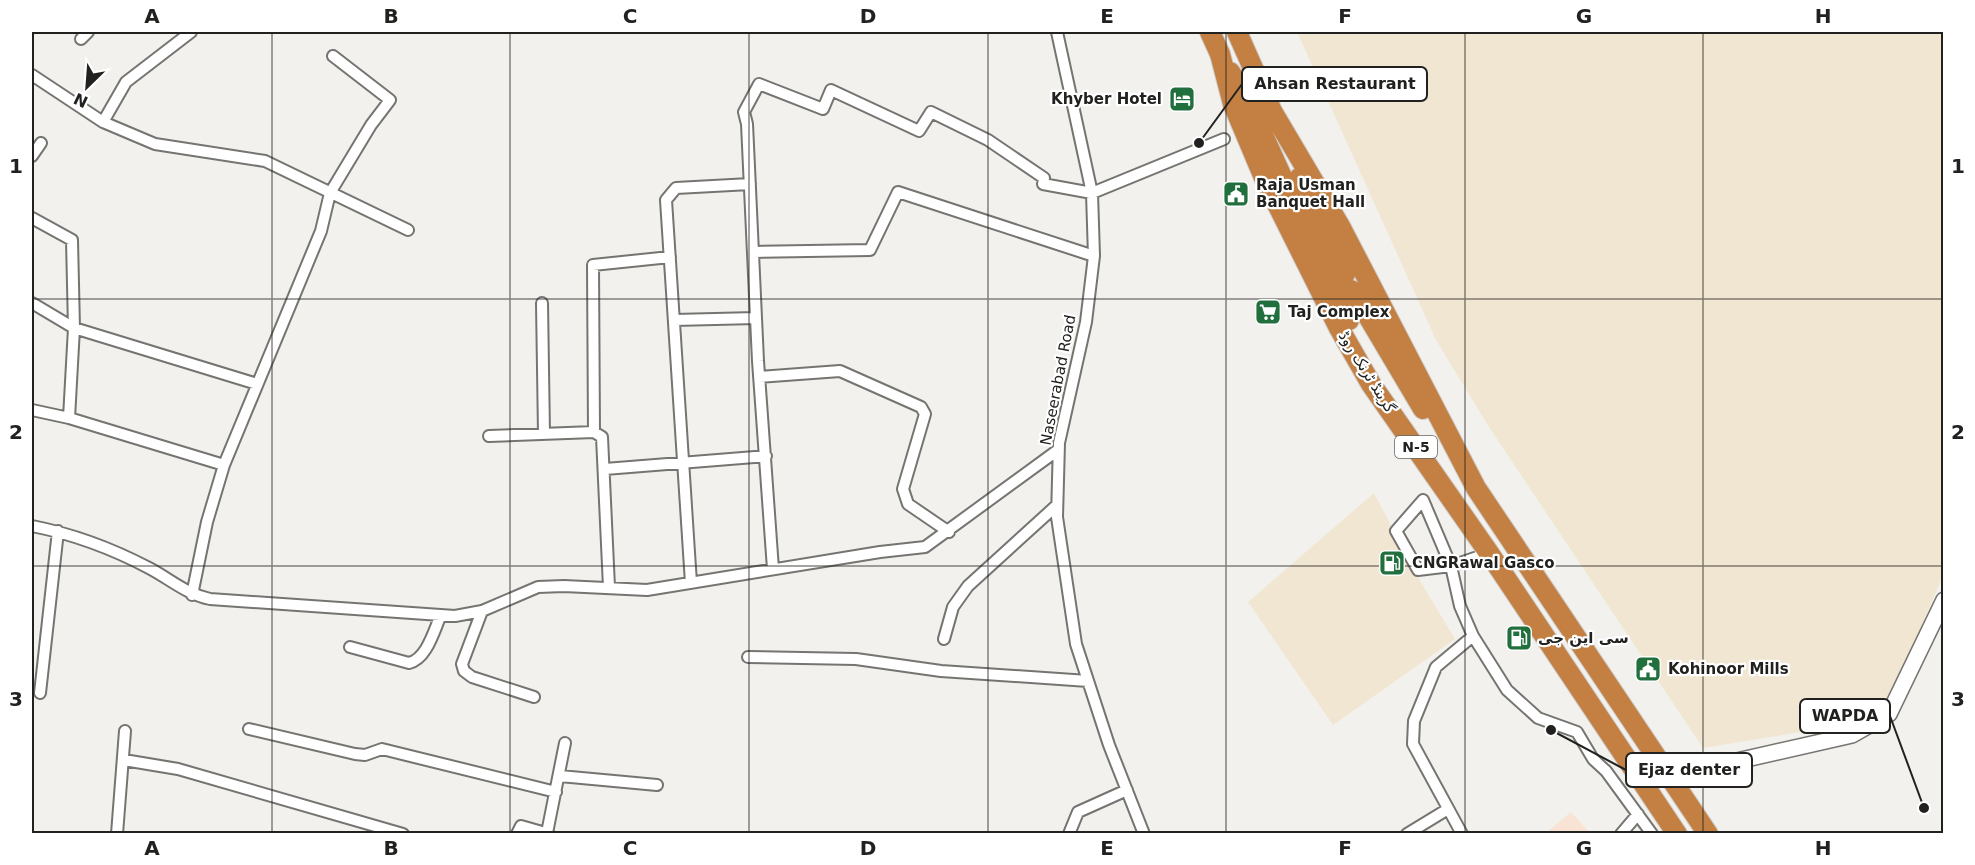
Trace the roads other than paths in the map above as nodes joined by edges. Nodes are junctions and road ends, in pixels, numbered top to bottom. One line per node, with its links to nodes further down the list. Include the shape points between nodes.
1 (191, 32): 9 (street, via 126,82)
2 (1057, 32): 15 (street, Naseerabad Road)
3 (1210, 32): 5 (highway, گرینڈ ٹرنک روڈ / N-5)
4 (1237, 32): 8 (highway, N-5)
5 (1220, 54): 8 (highway, via 1246,97 1329,281 1339,283 1345,274 1308,200); 38 (highway, گرینڈ ٹرنک روڈ / N-5, via 1233,104 1265,180 1339,328 1371,384)
6 (333, 56): 14 (street, via 390,100)
7 (32, 75): 9 (street)
8 (1272, 111): 39 (highway, N-5, via 1340,226)
9 (103, 122): 14 (street, via 155,144 265,161)
10 (1224, 139): 15 (street)
11 (41, 143): 12 (street)
12 (32, 156)
13 (750, 184): 15 (street, via 744,112 759,84 823,109 831,90 919,131 931,112 988,140 1044,178 1043,184); 18 (street); 20 (street, via 676,188 670,192 666,200)
14 (330, 193): 17 (street); 27 (street, via 321,231)
15 (1092, 193): 19 (street, Naseerabad Road)
16 (32, 218): 25 (street, via 72,240)
17 (408, 230)
18 (754, 252): 19 (street, via 870,250 898,192); 23 (street)
19 (1094, 256): 33 (street, Naseerabad Road, via 1086,322)
20 (670, 257): 24 (street); 30 (street, via 593,266)
21 (32, 303): 25 (street)
22 (542, 303): 31 (street)
23 (756, 318): 24 (street); 26 (street)
24 (674, 320): 35 (street)
25 (74, 328): 27 (street); 29 (street)
26 (759, 377): 34 (street); 43 (street, via 840,371 921,407 924,414 903,489 908,504)
27 (256, 384): 36 (street)
28 (32, 410): 29 (street)
29 (69, 418): 36 (street)
30 (594, 432): 31 (street); 37 (street, via 602,437)
31 (544, 434): 32 (street)
32 (489, 436)
33 (1059, 450): 40 (street, Naseerabad Road); 43 (street)
34 (766, 456): 35 (street); 46 (street)
35 (683, 463): 37 (street); 47 (street)
36 (224, 465): 49 (street)
37 (605, 469): 48 (street)
38 (1439, 480): 39 (highway, via 1352,325 1338,298 1341,291 1353,291 1408,386); 44 (highway, گرینڈ ٹرنک روڈ / N-5)
39 (1476, 488): 65 (highway, N-5)
40 (1057, 505): 54 (street, via 968,586 953,607); 57 (street, Naseerabad Road, via 1076,644)
41 (32, 526): 42 (street)
42 (58, 531): 49 (street, via 112,549); 58 (street)
43 (949, 532): 46 (street, via 925,548)
44 (1489, 553): 45 (street); 81 (highway, گرینڈ ٹرنک روڈ / N-5)
45 (1451, 566): 45 (street, via 1418,570 1396,531 1422,500); 53 (street, via 1460,606)
46 (773, 569): 47 (street)
47 (691, 583): 48 (street, via 647,590)
48 (609, 587): 51 (street, via 538,587)
49 (192, 595): 52 (street)
50 (1944, 600): 65 (main road, via 1889,714 1852,735)
51 (482, 611): 52 (street); 59 (street, via 462,664 464,671)
52 (441, 615): 55 (street, via 416,661 409,663)
53 (1473, 636): 69 (street, via 1436,667 1414,721 1413,744); 70 (street, via 1507,690 1538,718 1577,732 1593,759)
54 (944, 639)
55 (350, 647)
56 (748, 657): 57 (street, via 856,659)
57 (1088, 681): 67 (street, Naseerabad Road)
58 (40, 693)
59 (534, 698)
60 (249, 729): 68 (street, via 355,754 382,749)
61 (125, 731): 63 (street)
62 (565, 743): 64 (street)
63 (124, 760): 72 (street); 73 (street, via 178,769)
64 (560, 776): 66 (street); 68 (street)
65 (1671, 776): 82 (highway, N-5)
66 (657, 785)
67 (1127, 790): 75 (street, via 1078,812); 76 (street, Naseerabad Road)
68 (556, 792): 71 (street)
69 (1448, 809): 77 (street); 78 (street)
70 (1638, 814): 79 (street); 80 (street)
71 (548, 833): 74 (street, via 521,826)
72 (117, 834)
73 (403, 834)
74 (517, 834)
75 (1070, 834)
76 (1144, 834)
77 (1407, 834)
78 (1462, 834)
79 (1621, 834)
80 (1652, 834)
81 (1677, 834)
82 (1708, 834)

